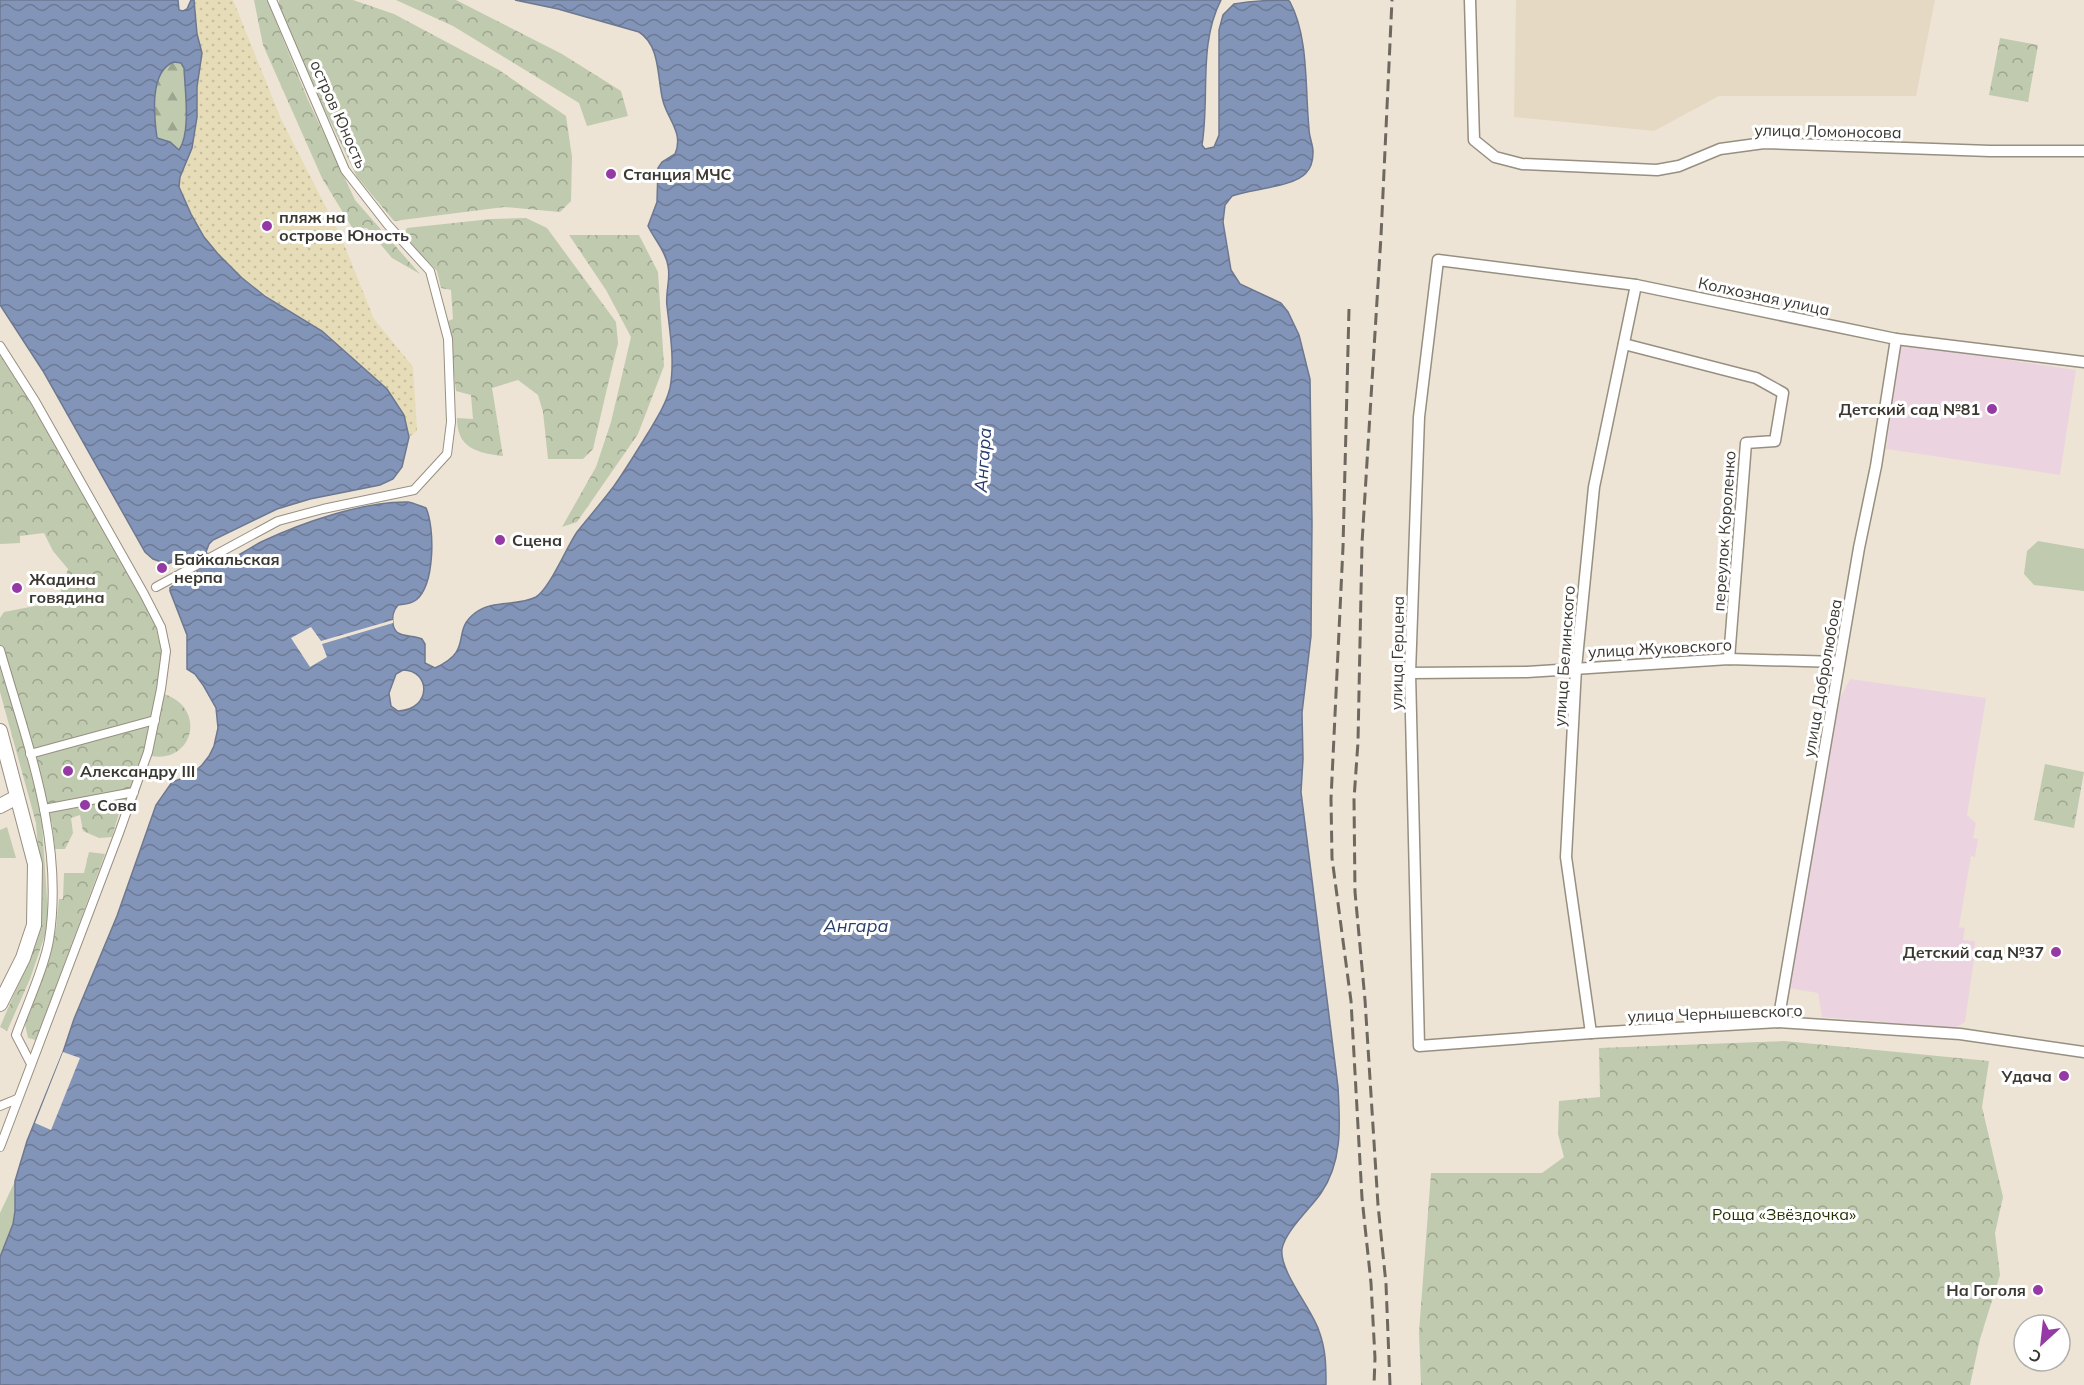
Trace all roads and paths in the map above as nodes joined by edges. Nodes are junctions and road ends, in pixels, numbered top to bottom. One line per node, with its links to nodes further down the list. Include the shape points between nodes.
1 (272, 0): 10 (street, остров Юность, via 345,170 430,271 448,339 451,422 447,454 414,490 278,521)
2 (1470, 0): 3 (street, улица Ломоносова, via 1474,140 1495,157 1522,164 1657,170 1679,166 1720,149 1764,143)
3 (2084, 151)
4 (1438, 260): 5 (street, Колхозная улица); 15 (street, улица Герцена, via 1420,405)
5 (1636, 285): 6 (street, Колхозная улица); 7 (street, улица Белинского)
6 (1896, 339): 9 (street, Колхозная улица); 13 (street, улица Добролюбова)
7 (1624, 344): 12 (street, переулок Короленко, via 1756,378 1784,393 1775,441 1746,442); 14 (street, улица Белинского, via 1594,487)
8 (0, 346): 16 (street, via 35,401 161,627 166,651)
9 (2084, 362)
10 (156, 587)
11 (0, 650): 18 (street)
12 (1729, 659): 13 (street, улица Жуковского); 14 (street, улица Жуковского)
13 (1839, 662): 24 (street, улица Добролюбова)
14 (1576, 668): 15 (street, улица Жуковского); 25 (street, улица Белинского, via 1566,857)
15 (1410, 673): 26 (street, улица Герцена)
16 (155, 720): 18 (street); 19 (street)
17 (0, 731): 20 (street)
18 (30, 754): 22 (street)
19 (134, 792): 22 (street); 28 (street)
20 (17, 797): 21 (street); 23 (street, via 35,864 34,925)
21 (0, 806)
22 (44, 809): 28 (street, via 53,908 48,943 16,1035)
23 (0, 1005)
24 (1778, 1022): 25 (street, улица Чернышевского); 27 (street, улица Чернышевского, via 1962,1034)
25 (1591, 1033): 26 (street, улица Чернышевского)
26 (1419, 1046)
27 (2084, 1052)
28 (31, 1064): 29 (street)
29 (17, 1099): 30 (street); 31 (street)
30 (0, 1106)
31 (0, 1147)

